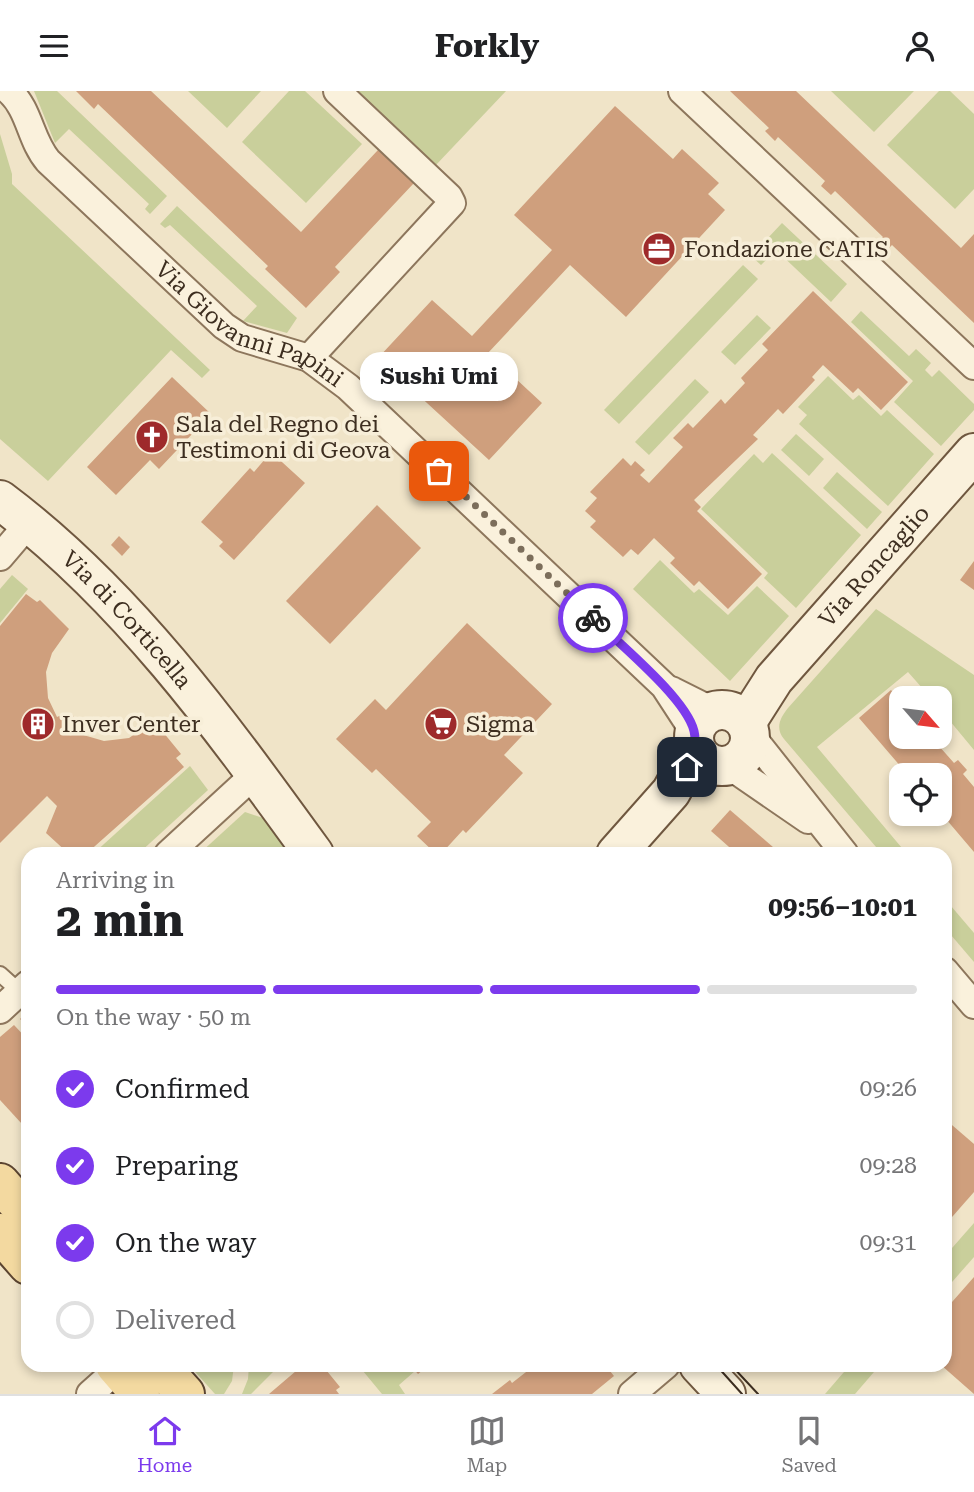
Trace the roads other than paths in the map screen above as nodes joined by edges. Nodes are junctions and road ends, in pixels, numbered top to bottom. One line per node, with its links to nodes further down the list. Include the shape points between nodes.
1 (337, 91): 4 (street, via 452,203)
2 (682, 91): 5 (street)
3 (12, 92): 4 (street, Via Giovanni Papini, via 48,161 229,330)
4 (309, 358): 9 (street, Via Giovanni Papini, via 404,438)
5 (974, 366)
6 (974, 453): 9 (street, Via Roncaglio)
7 (15, 512): 8 (street); 10 (street, Via di Corticella, via 102,591 158,650)
8 (0, 557)
9 (721, 736): 11 (street, Via Giovanni Papini); 11 (street); 14 (street, Via Roncaglio)
10 (256, 773): 12 (street); 13 (street, Via di Corticella)
11 (837, 844)
12 (176, 847)
13 (309, 847)
14 (622, 847)
15 (0, 974): 17 (lane)
16 (952, 979): 19 (street)
17 (21, 986)
18 (21, 991): 20 (street)
19 (974, 1005)
20 (0, 1010)
21 (0, 1183): 22 (main road)
22 (21, 1208)
23 (0, 1233): 24 (main road)
24 (21, 1257)
25 (165, 1372): 30 (main road)
26 (658, 1372): 31 (street)
27 (706, 1372): 32 (street)
28 (124, 1376): 29 (street)
29 (90, 1394)
30 (185, 1394)
31 (632, 1394)
32 (726, 1394)

